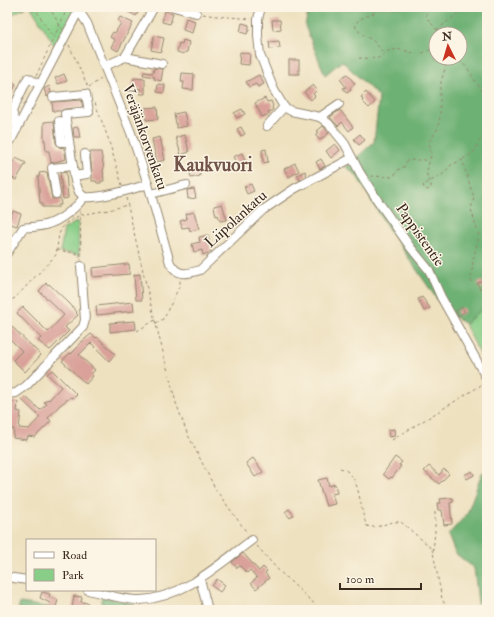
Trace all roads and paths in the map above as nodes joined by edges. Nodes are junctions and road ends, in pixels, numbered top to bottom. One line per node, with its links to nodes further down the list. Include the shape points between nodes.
1 (34, 7): 19 (path)
2 (49, 7): 15 (path)
3 (68, 7): 15 (path)
4 (154, 7): 22 (street)
5 (174, 7): 13 (street)
6 (261, 7): 14 (street)
7 (377, 7): 21 (path, via 374,13 355,24 356,28 374,41)
8 (425, 7): 16 (path, via 427,18)
9 (466, 7): 17 (path)
10 (471, 7): 12 (path)
11 (80, 9): 18 (street); 27 (street, Veräjänkorvenkatu)
12 (487, 12)
13 (196, 13): 14 (path)
14 (258, 19): 33 (street, via 260,55)
15 (59, 24): 18 (path)
16 (434, 26)
17 (442, 26)
18 (65, 36): 27 (path, via 89,88); 28 (street)
19 (53, 37)
20 (428, 52): 21 (path, via 423,54 390,50)
21 (384, 54): 23 (path, via 378,58)
22 (124, 57): 24 (street); 27 (street)
23 (359, 58)
24 (162, 64)
25 (446, 66): 43 (path, via 440,86 440,117 437,130 429,142)
26 (466, 66): 31 (path)
27 (106, 70): 49 (street, Veräjänkorvenkatu)
28 (40, 85): 38 (street); 38 (street, via 28,78 12,111)
29 (52, 97): 39 (street, via 86,94 89,112 65,114)
30 (93, 99): 51 (path)
31 (487, 100)
32 (339, 104): 34 (street)
33 (284, 107): 34 (street); 36 (street)
34 (320, 117): 42 (street, Pappistentie, via 329,124)
35 (59, 121): 39 (street, via 61,142)
36 (267, 126)
37 (487, 128): 44 (path, via 473,152)
38 (17, 129): 40 (street)
39 (69, 142): 45 (street)
40 (7, 148)
41 (85, 154): 47 (street, via 87,174)
42 (352, 158): 46 (street, Pappistentie); 61 (street, Liipolankatu, via 294,189 262,210 200,270)
43 (429, 160): 46 (path, via 407,161 393,176); 48 (path, via 426,176)
44 (462, 160): 48 (path); 62 (path, via 474,198 471,209 479,236)
45 (73, 166): 47 (street); 52 (street, via 52,168)
46 (361, 175): 67 (street, Pappistentie, via 429,270)
47 (74, 176): 54 (street)
48 (429, 182): 48 (path, via 423,185 427,190 431,188)
49 (148, 184): 51 (street); 53 (street, Veräjänkorvenkatu)
50 (186, 186): 53 (street)
51 (125, 191): 54 (street); 55 (path)
52 (56, 194)
53 (151, 194): 61 (street, Veräjänkorvenkatu, via 170,263 174,270)
54 (82, 200): 56 (path); 58 (street, via 52,223 23,228)
55 (128, 205): 56 (path); 64 (path)
56 (80, 215): 57 (path, via 63,226 59,234); 59 (path)
57 (58, 250): 59 (path, via 76,253); 63 (path, via 29,284)
58 (7, 253)
59 (81, 257): 60 (path)
60 (81, 266): 68 (street, via 85,320 83,327 26,386 16,393)
61 (180, 273): 65 (path, via 180,285 166,315)
62 (471, 282)
63 (7, 302)
64 (155, 320): 65 (path); 66 (path)
65 (156, 323): 72 (path, via 176,403 187,433 216,490)
66 (137, 331)
67 (486, 378): 69 (path, via 480,386)
68 (7, 394)
69 (392, 440)
70 (340, 468): 73 (path, via 346,469 355,482 367,526 401,522)
71 (435, 512): 73 (path)
72 (252, 540): 75 (street); 79 (path, via 278,570)
73 (433, 552): 80 (path, via 442,599)
74 (7, 577): 76 (street)
75 (200, 579): 77 (street, via 165,595 140,600); 78 (street)
76 (26, 580)
77 (92, 591)
78 (208, 610)
79 (321, 610)
80 (448, 610)

